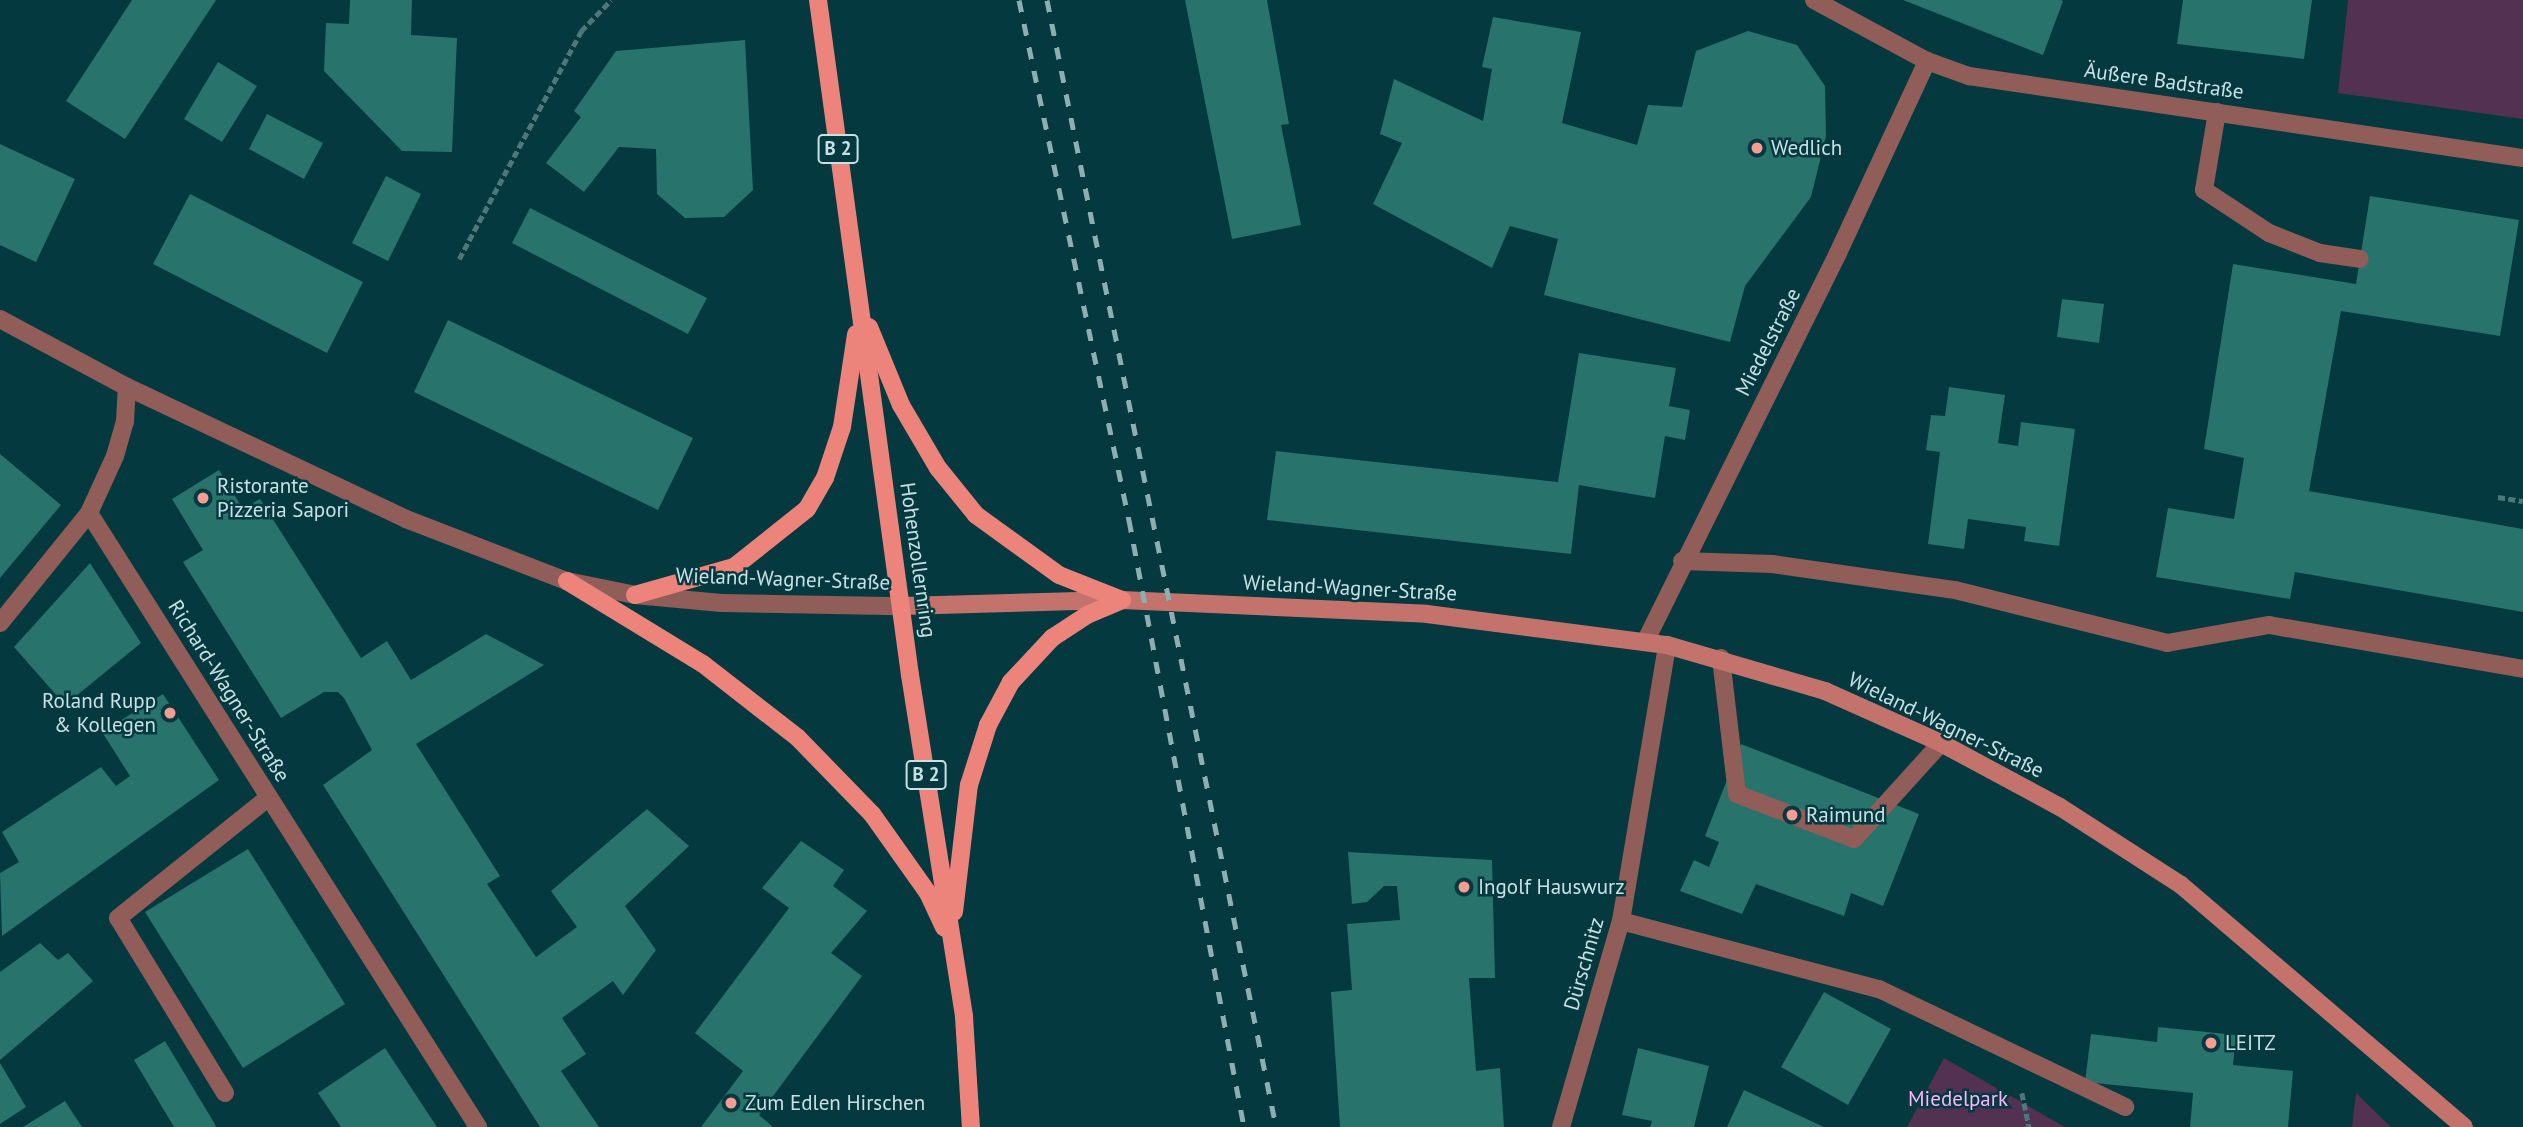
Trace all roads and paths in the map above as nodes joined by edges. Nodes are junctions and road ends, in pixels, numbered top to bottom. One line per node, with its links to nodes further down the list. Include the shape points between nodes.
1 (611, 0): 7 (path, via 581,31)
2 (818, 0): 9 (main road, Hohenzollernring / B 2)
3 (1814, 0): 4 (street, Äußere Badstraße)
4 (1927, 61): 5 (street, Äußere Badstraße, via 1969,76); 15 (street, Miedelstraße, via 1838,253)
5 (2217, 112): 6 (street, Äußere Badstraße); 8 (street, via 2204,190 2269,233 2320,253)
6 (2523, 158)
7 (459, 259)
8 (2360, 259)
9 (858, 299): 17 (main road, via 853,369 842,427 825,478 807,509 734,567); 18 (main road, via 901,405 938,468 976,515 1059,575); 19 (main road, Hohenzollernring / B 2)
10 (0, 319): 11 (street)
11 (127, 387): 14 (street, via 125,422 115,456); 16 (street, Wieland-Wagner-Straße, via 406,519)
12 (2498, 497): 13 (path)
13 (2523, 502)
14 (89, 513): 20 (street); 26 (street, Richard-Wagner-Straße)
15 (1682, 561): 21 (street, Miedelstraße); 24 (street, via 1772,564 1955,590 2167,643 2269,625)
16 (567, 581): 17 (street, Wieland-Wagner-Straße); 28 (main road, via 703,664 835,772 872,814 928,893)
17 (635, 596): 19 (street, Wieland-Wagner-Straße, via 722,603)
18 (1122, 600): 19 (main road, Wieland-Wagner-Straße); 21 (main road, Wieland-Wagner-Straße, via 1427,614); 28 (main road, via 1087,615 1052,638 1011,681 988,725 969,785)
19 (902, 606): 28 (main road, Hohenzollernring / B 2)
20 (0, 623)
21 (1645, 642): 22 (main road, Wieland-Wagner-Straße)
22 (1667, 645): 23 (main road, Wieland-Wagner-Straße); 27 (street, Dürschnitz)
23 (1721, 658): 25 (main road, Wieland-Wagner-Straße, via 1825,691); 25 (street, via 1737,794 1854,839)
24 (2523, 669)
25 (1941, 743): 34 (main road, Wieland-Wagner-Straße, via 2060,807 2181,885)
26 (269, 797): 29 (street, via 118,918); 31 (street, Richard-Wagner-Straße)
27 (1621, 920): 30 (street, via 1879,989); 33 (street, Dürschnitz)
28 (952, 943): 32 (main road, Hohenzollernring / B 2, via 964,1017)
29 (226, 1093)
30 (2125, 1107)
31 (478, 1127)
32 (971, 1127)
33 (1560, 1127)
34 (2464, 1127)

